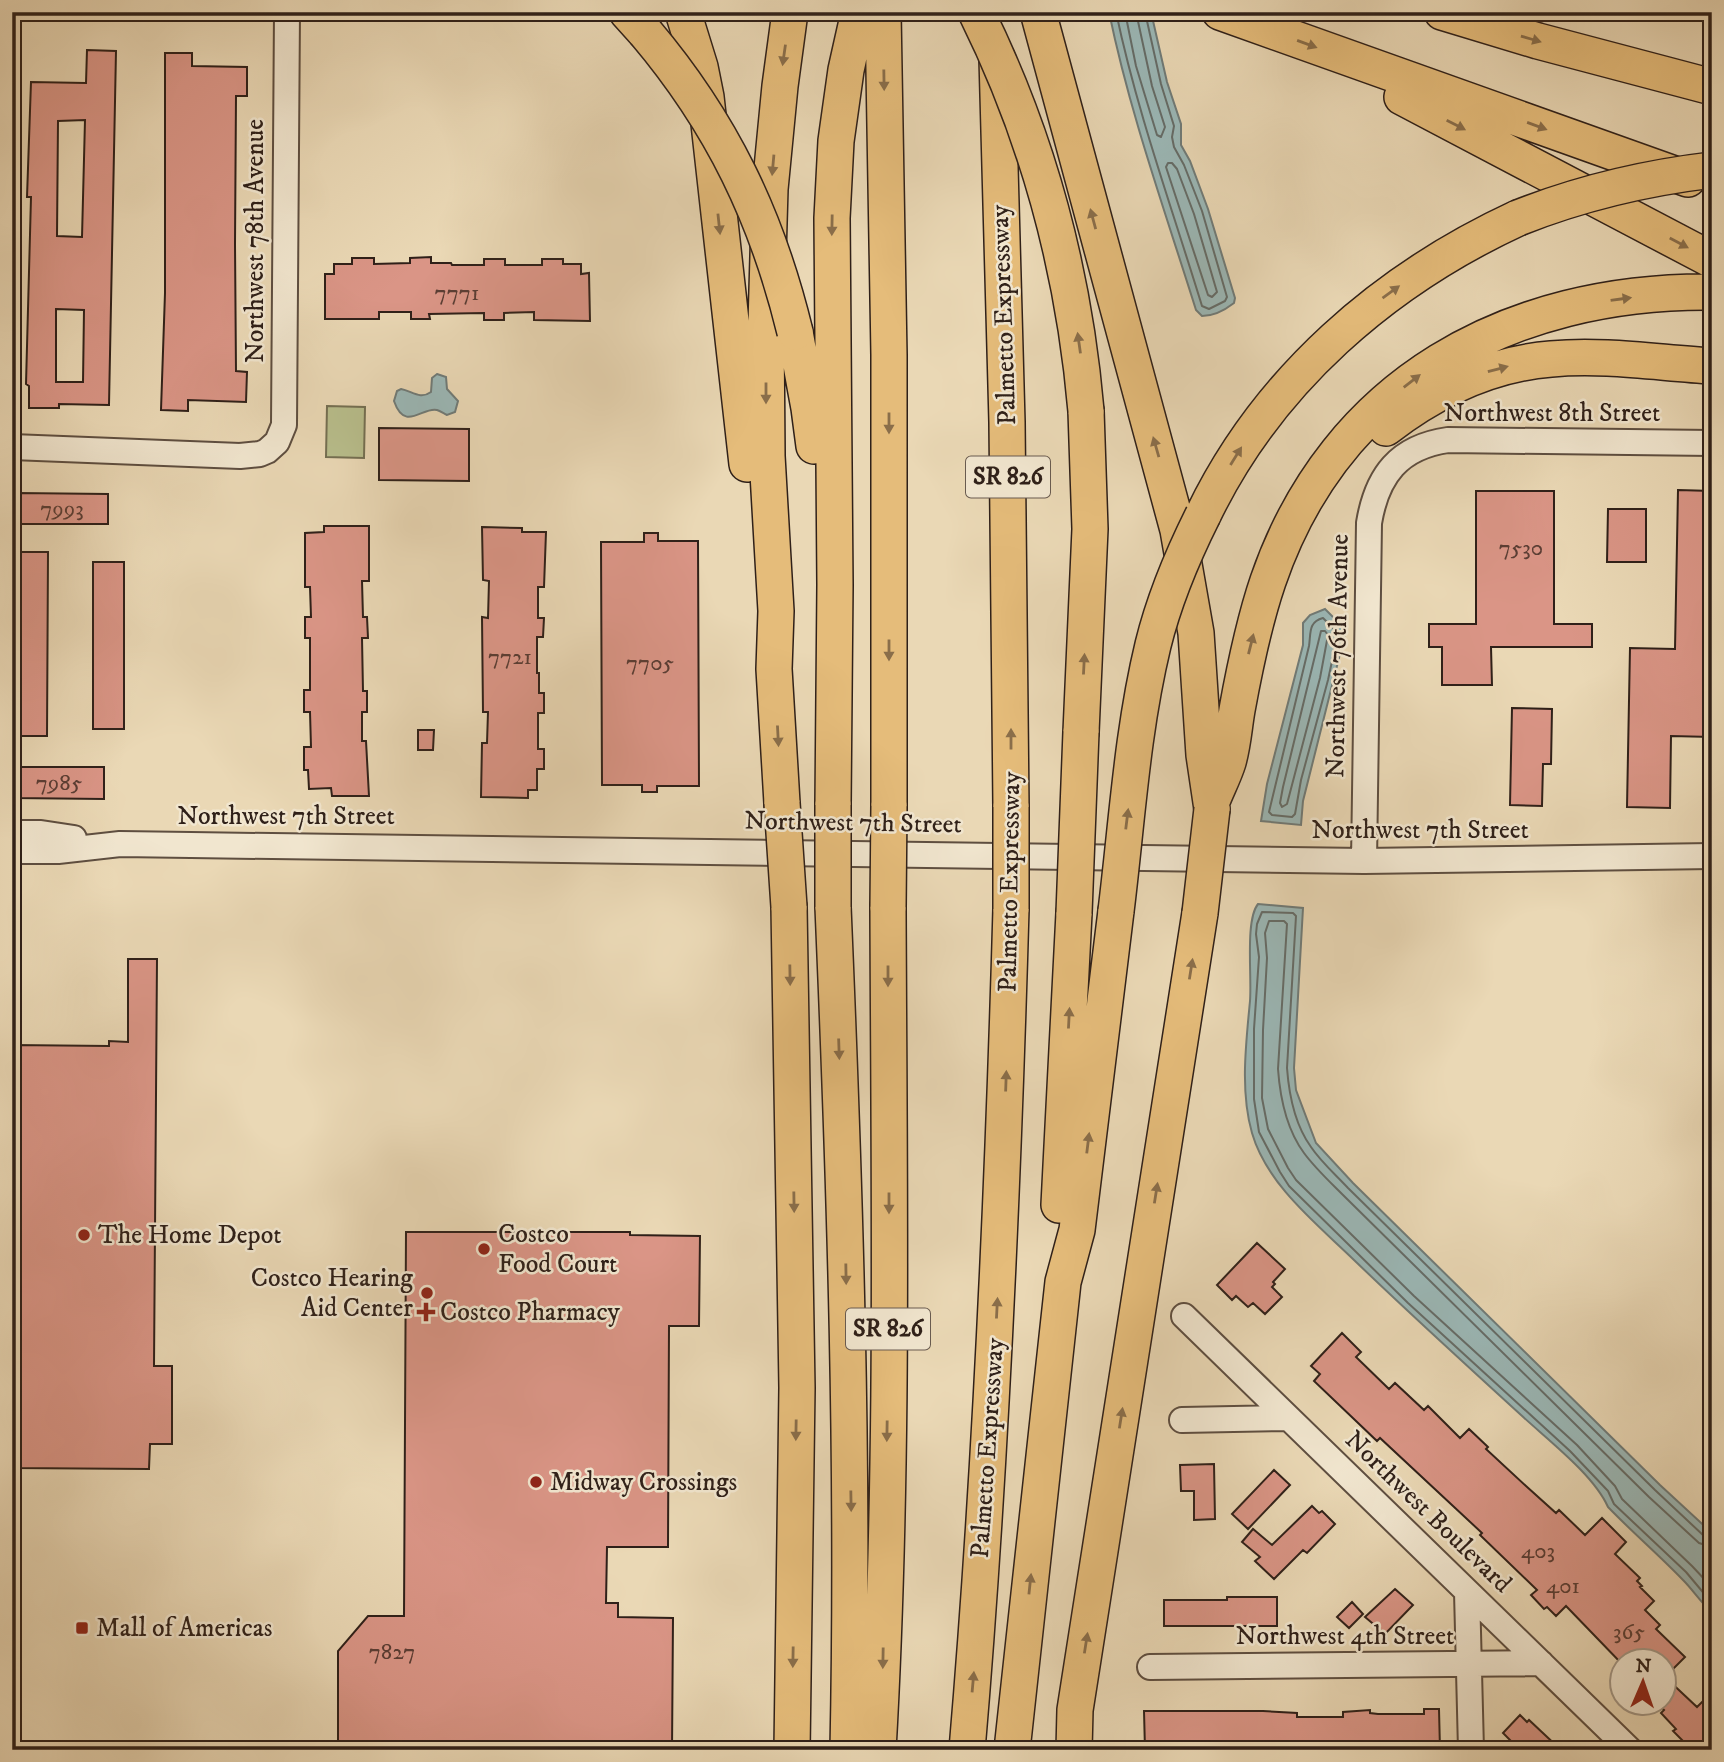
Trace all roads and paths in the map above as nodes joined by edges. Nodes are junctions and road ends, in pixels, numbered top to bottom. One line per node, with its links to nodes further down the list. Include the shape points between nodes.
1 (287, 12): 22 (street, Northwest 78th Avenue, via 285,417 277,442 254,456)
2 (683, 12): 25 (highway, one-way to 25, via 706,97)
3 (790, 12): 25 (highway, one-way to 25, via 770,189 766,324)
4 (859, 12): 26 (highway, one-way to 26, via 836,141 832,218)
5 (883, 12): 19 (highway, SR 826, one-way to 19)
6 (907, 12): 19 (highway, via 908,190)
7 (973, 12): 15 (highway, via 975,79); 33 (highway, one-way to 7, bridge, via 1058,1224 1090,529 1086,411 1061,245 1014,98)
8 (994, 12): 15 (highway, Palmetto Expressway / SR 826)
9 (1038, 12): 27 (highway, one-way to 9, via 1196,634 1178,530)
10 (1220, 12): 13 (highway, one-way to 13)
11 (1442, 12): 14 (highway, one-way to 14)
12 (636, 22): 26 (highway, bridge, via 712,121 747,188 775,259 794,332 814,443 819,620)
13 (1358, 62): 17 (highway, one-way to 17); 18 (highway, one-way to 18, via 1405,100)
14 (1712, 87)
15 (999, 146): 45 (highway, Palmetto Expressway / SR 826, one-way to 15, bridge, via 996,1318 1011,909 1010,531)
16 (1712, 170): 33 (highway, one-way to 16, bridge, via 1077,1230 1146,674 1180,565 1228,468 1264,416 1328,344 1429,265 1518,218 1608,187)
17 (1712, 186)
18 (1710, 281): 24 (highway, one-way to 18, via 1327,467 1369,417 1446,357 1506,327 1568,308)
19 (889, 355): 44 (highway, SR 826, one-way to 44, bridge, via 888,1393)
20 (1712, 366): 24 (highway, one-way to 20, via 1387,427 1471,378 1550,359)
21 (1712, 443): 23 (street, Northwest 8th Street, via 1448,440 1429,443)
22 (12, 447)
23 (1397, 460): 32 (street, Northwest 76th Avenue, via 1376,493 1369,523)
24 (1291, 526): 27 (highway, one-way to 24, via 1228,761 1258,615)
25 (774, 669): 42 (highway, one-way to 42, bridge, via 789,906 797,1388)
26 (833, 805): 43 (highway, one-way to 43, bridge, via 851,1488)
27 (1212, 805): 41 (highway, one-way to 27, bridge, via 1200,913)
28 (12, 833): 29 (street, Northwest 7th Street)
29 (120, 844): 30 (street, Northwest 7th Street, via 58,851); 32 (street, Northwest 7th Street)
30 (12, 850)
31 (1712, 856): 32 (street, Northwest 7th Street)
32 (1364, 860)
33 (1063, 1282): 46 (highway, one-way to 33)
34 (1184, 1316): 35 (street, Northwest Boulevard)
35 (1288, 1418): 36 (street); 37 (street, Northwest Boulevard)
36 (1182, 1420)
37 (1467, 1592): 38 (street, Northwest Boulevard); 39 (street)
38 (1541, 1663): 39 (street, Northwest 4th Street); 50 (street, Northwest Boulevard)
39 (1469, 1665): 40 (street, Northwest 4th Street); 49 (street)
40 (1150, 1667)
41 (1075, 1710): 47 (highway); 48 (highway)
42 (792, 1750)
43 (848, 1750)
44 (878, 1750)
45 (967, 1750)
46 (1012, 1750)
47 (1060, 1750)
48 (1074, 1750)
49 (1471, 1750)
50 (1630, 1750)

